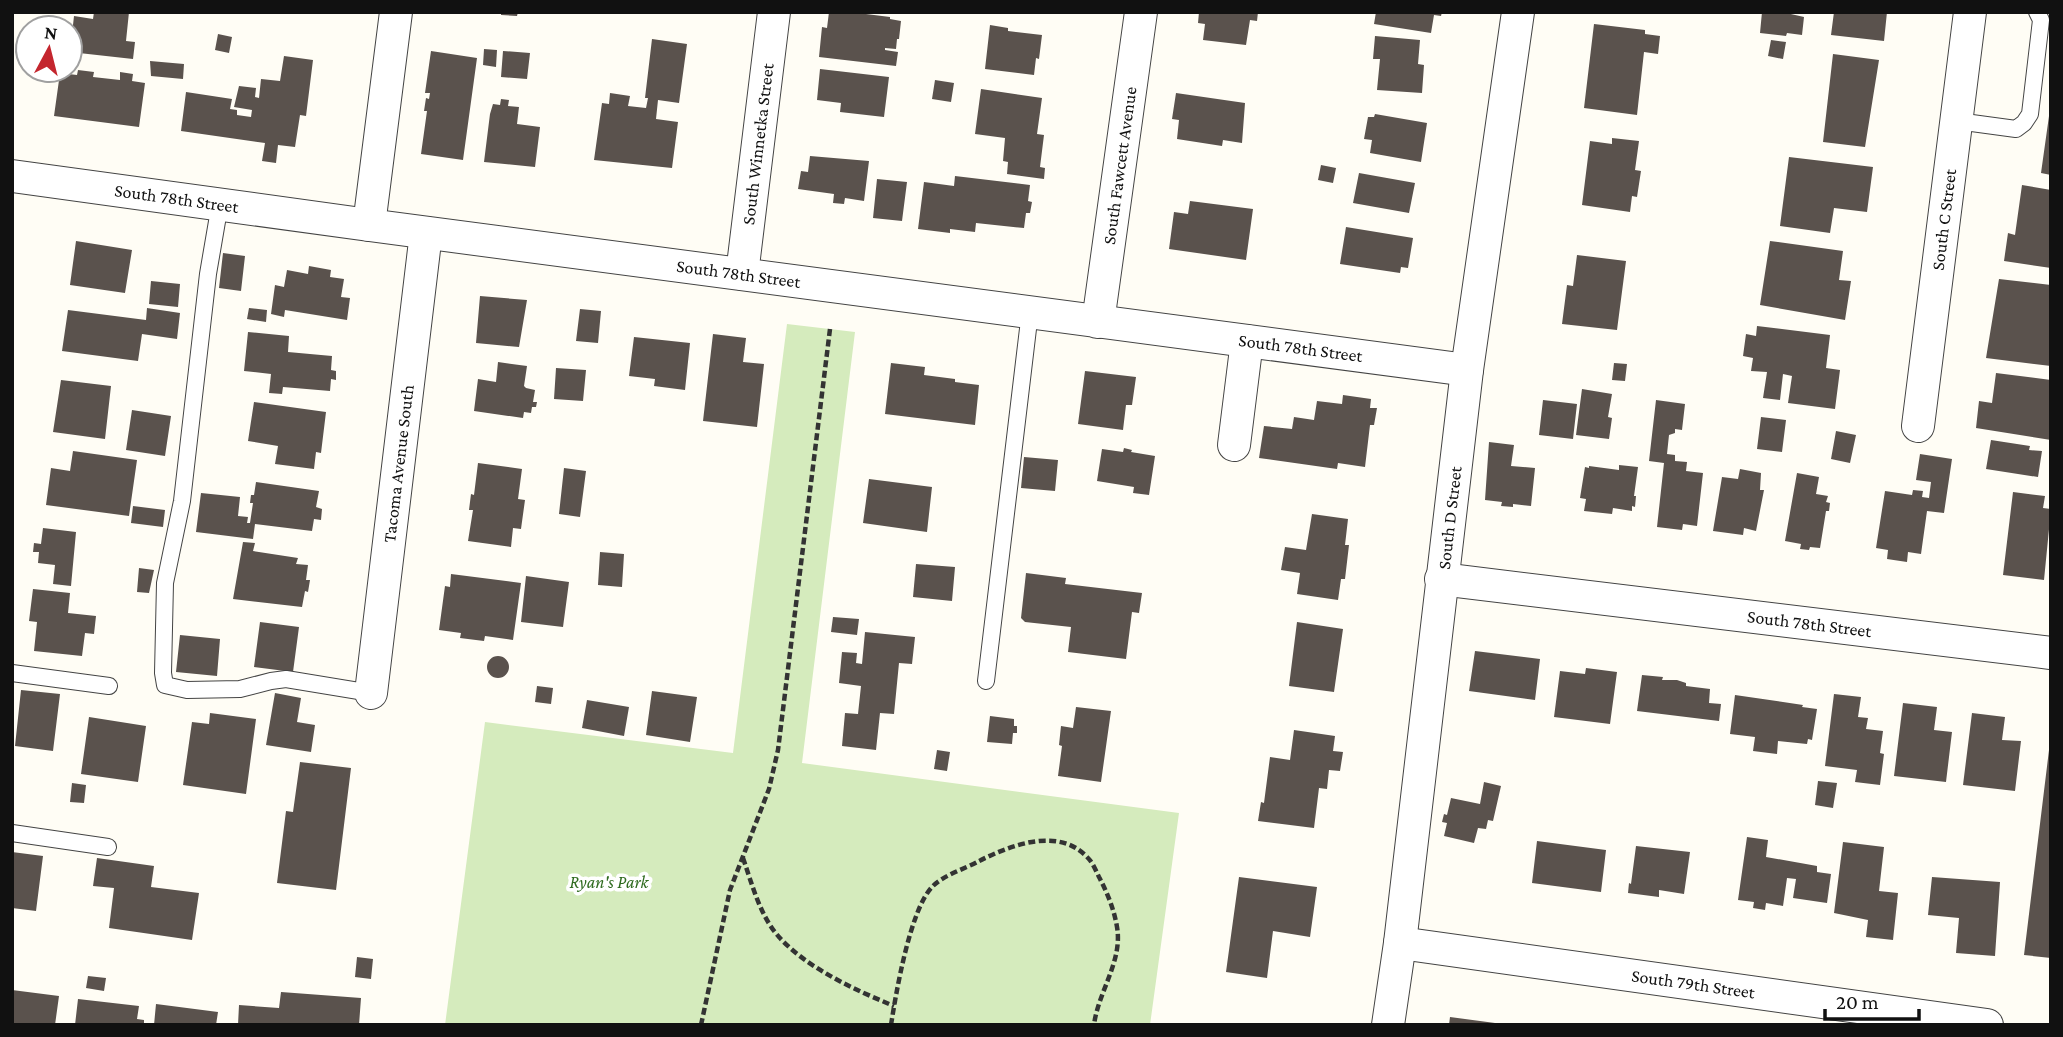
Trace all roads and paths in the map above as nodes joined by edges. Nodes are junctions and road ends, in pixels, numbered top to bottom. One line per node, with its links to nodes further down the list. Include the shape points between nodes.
1 (396, 12): 10 (street)
2 (774, 12): 12 (street, South Winnetka Street)
3 (1141, 12): 14 (street, South Fawcett Avenue)
4 (1518, 12): 17 (street, South D Street)
5 (1970, 12): 7 (street, South C Street)
6 (2037, 12): 7 (lane, via 2041,20 2030,114 2024,123 2016,129)
7 (1957, 121): 18 (street, South C Street)
8 (12, 176): 9 (street, South 78th Street)
9 (220, 204): 10 (street, South 78th Street); 25 (lane, via 182,501 165,583 165,685 187,690 240,689 286,679)
10 (369, 225): 11 (street, South 78th Street)
11 (426, 233): 12 (street, South 78th Street); 25 (street, Tacoma Avenue South)
12 (742, 274): 13 (street, South 78th Street)
13 (1030, 312): 14 (street, South 78th Street); 23 (lane)
14 (1098, 321): 16 (street, South 78th Street)
15 (830, 329): 28 (path, via 778,750 769,789)
16 (1247, 341): 17 (street, South 78th Street); 19 (street)
17 (1467, 370): 20 (street, South D Street)
18 (1918, 426)
19 (1234, 445)
20 (1441, 579): 21 (street, South 78th Street); 29 (street, South D Street)
21 (2051, 653)
22 (12, 673): 24 (lane)
23 (986, 681)
24 (110, 686)
25 (371, 693)
26 (12, 833): 27 (lane)
27 (108, 847)
28 (743, 857): 30 (path, via 763,911 778,936 834,978); 31 (path, via 730,890)
29 (1400, 943): 34 (street, South D Street); 35 (street, South 79th Street)
30 (894, 1006): 32 (path); 33 (path, via 911,936 932,887 986,858 1042,840 1066,843 1089,858 1107,891 1117,929 1115,957)
31 (701, 1025)
32 (891, 1025)
33 (1094, 1025)
34 (1388, 1025)
35 (1987, 1025)

